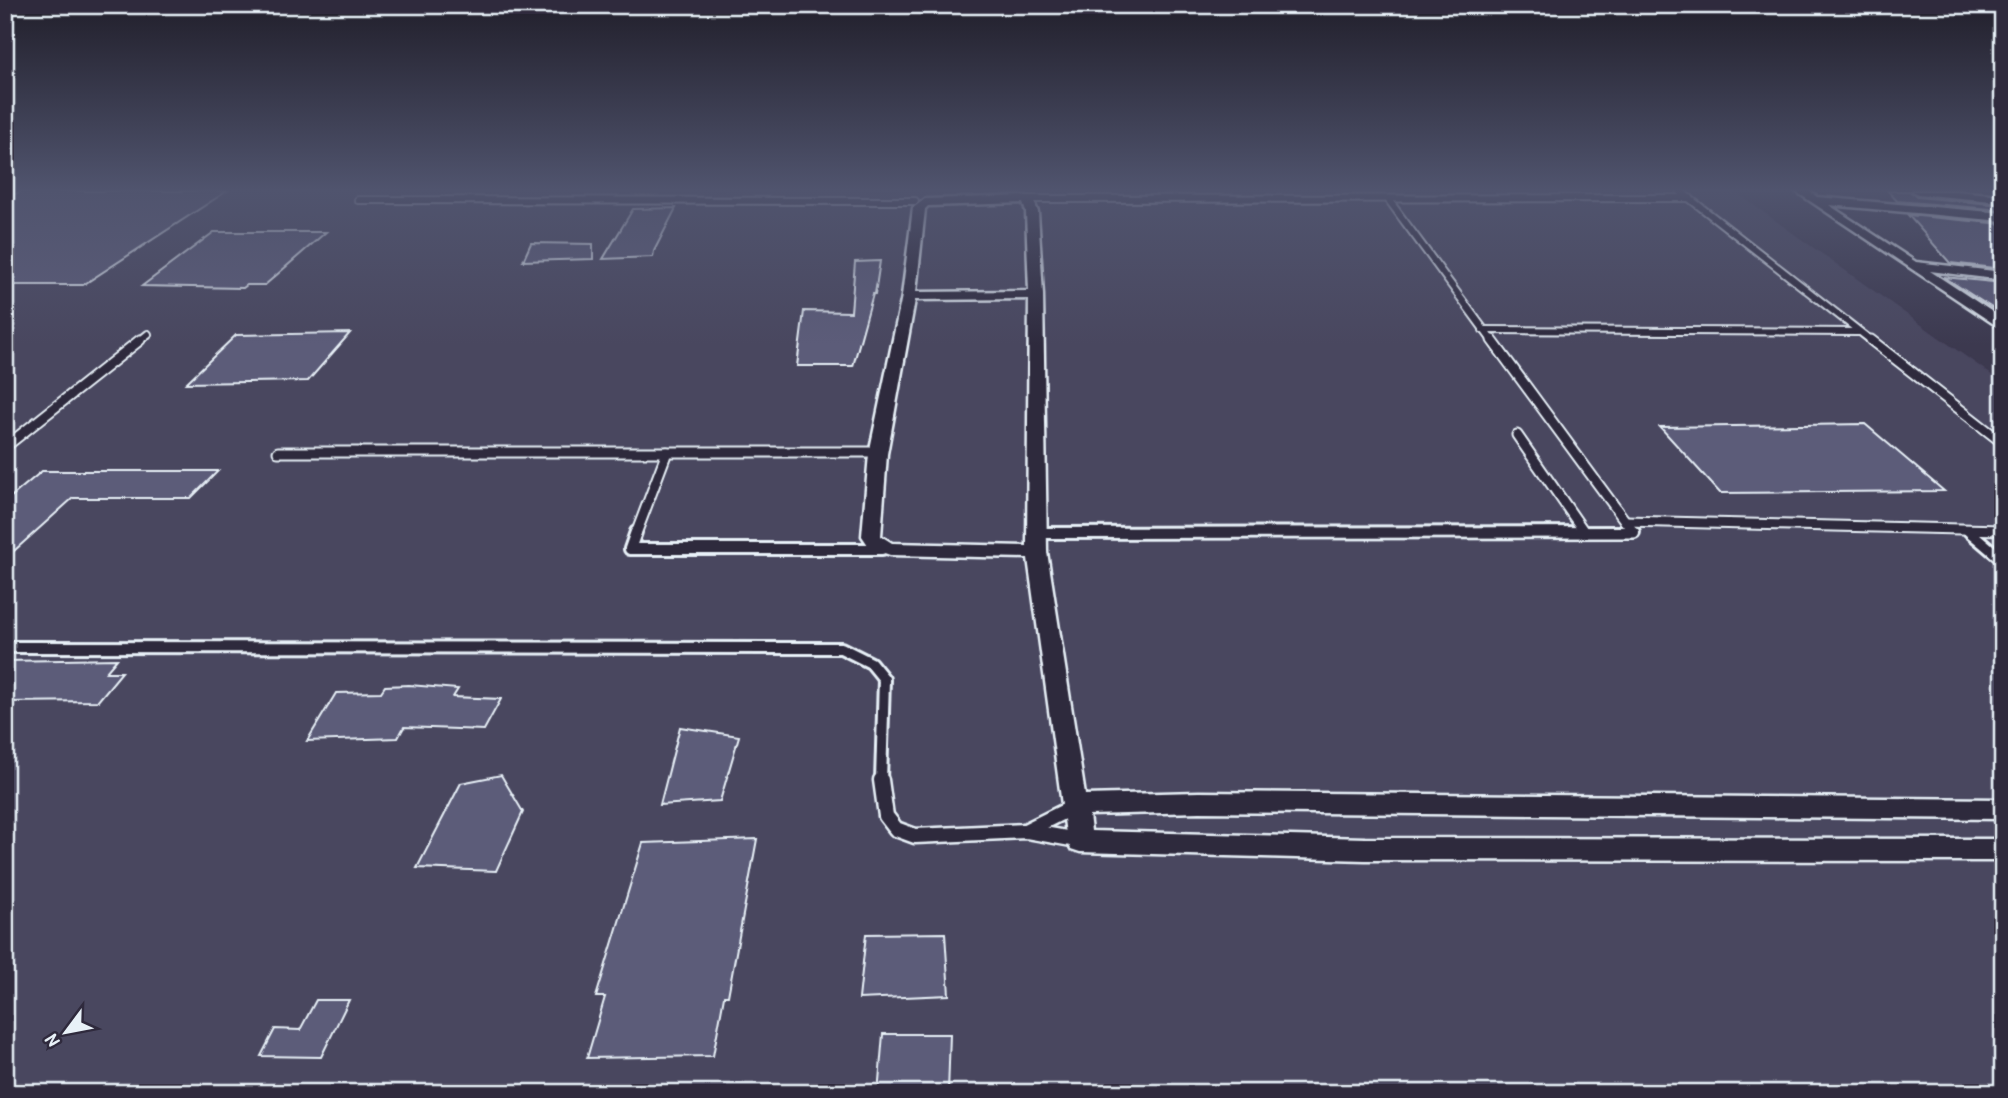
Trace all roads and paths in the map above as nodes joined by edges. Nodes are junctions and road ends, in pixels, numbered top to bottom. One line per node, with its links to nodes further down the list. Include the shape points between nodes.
1 (916, 242): 9 (street)
2 (1033, 242): 8 (street)
3 (1419, 242): 11 (lane)
4 (1746, 242): 12 (lane)
5 (1878, 242): 6 (street)
6 (1914, 266): 7 (street); 10 (street)
7 (2003, 275)
8 (1036, 295): 9 (street); 24 (street)
9 (909, 296): 19 (street)
10 (2003, 326)
11 (1483, 330): 12 (lane); 20 (lane)
12 (1859, 332): 15 (lane)
13 (148, 334): 16 (lane)
14 (1517, 435): 23 (lane)
15 (2003, 443)
16 (5, 447)
17 (278, 452): 18 (lane)
18 (667, 452): 19 (lane); 25 (lane, via 630,549)
19 (878, 452): 25 (street, via 871,536)
20 (1625, 522): 21 (lane); 23 (lane, via 1634,533)
21 (1966, 529): 22 (lane); 26 (lane)
22 (2003, 530)
23 (1584, 533): 24 (lane)
24 (1038, 543): 25 (street); 28 (street)
25 (890, 549)
26 (2003, 560)
27 (5, 647): 30 (lane, via 841,648 868,659 884,679 881,782 886,816 896,830 915,836)
28 (1076, 806): 29 (street, via 1213,802); 30 (lane); 31 (street)
29 (2003, 809)
30 (1027, 831): 31 (lane)
31 (1080, 841): 32 (street, via 1365,849)
32 (2003, 850)

